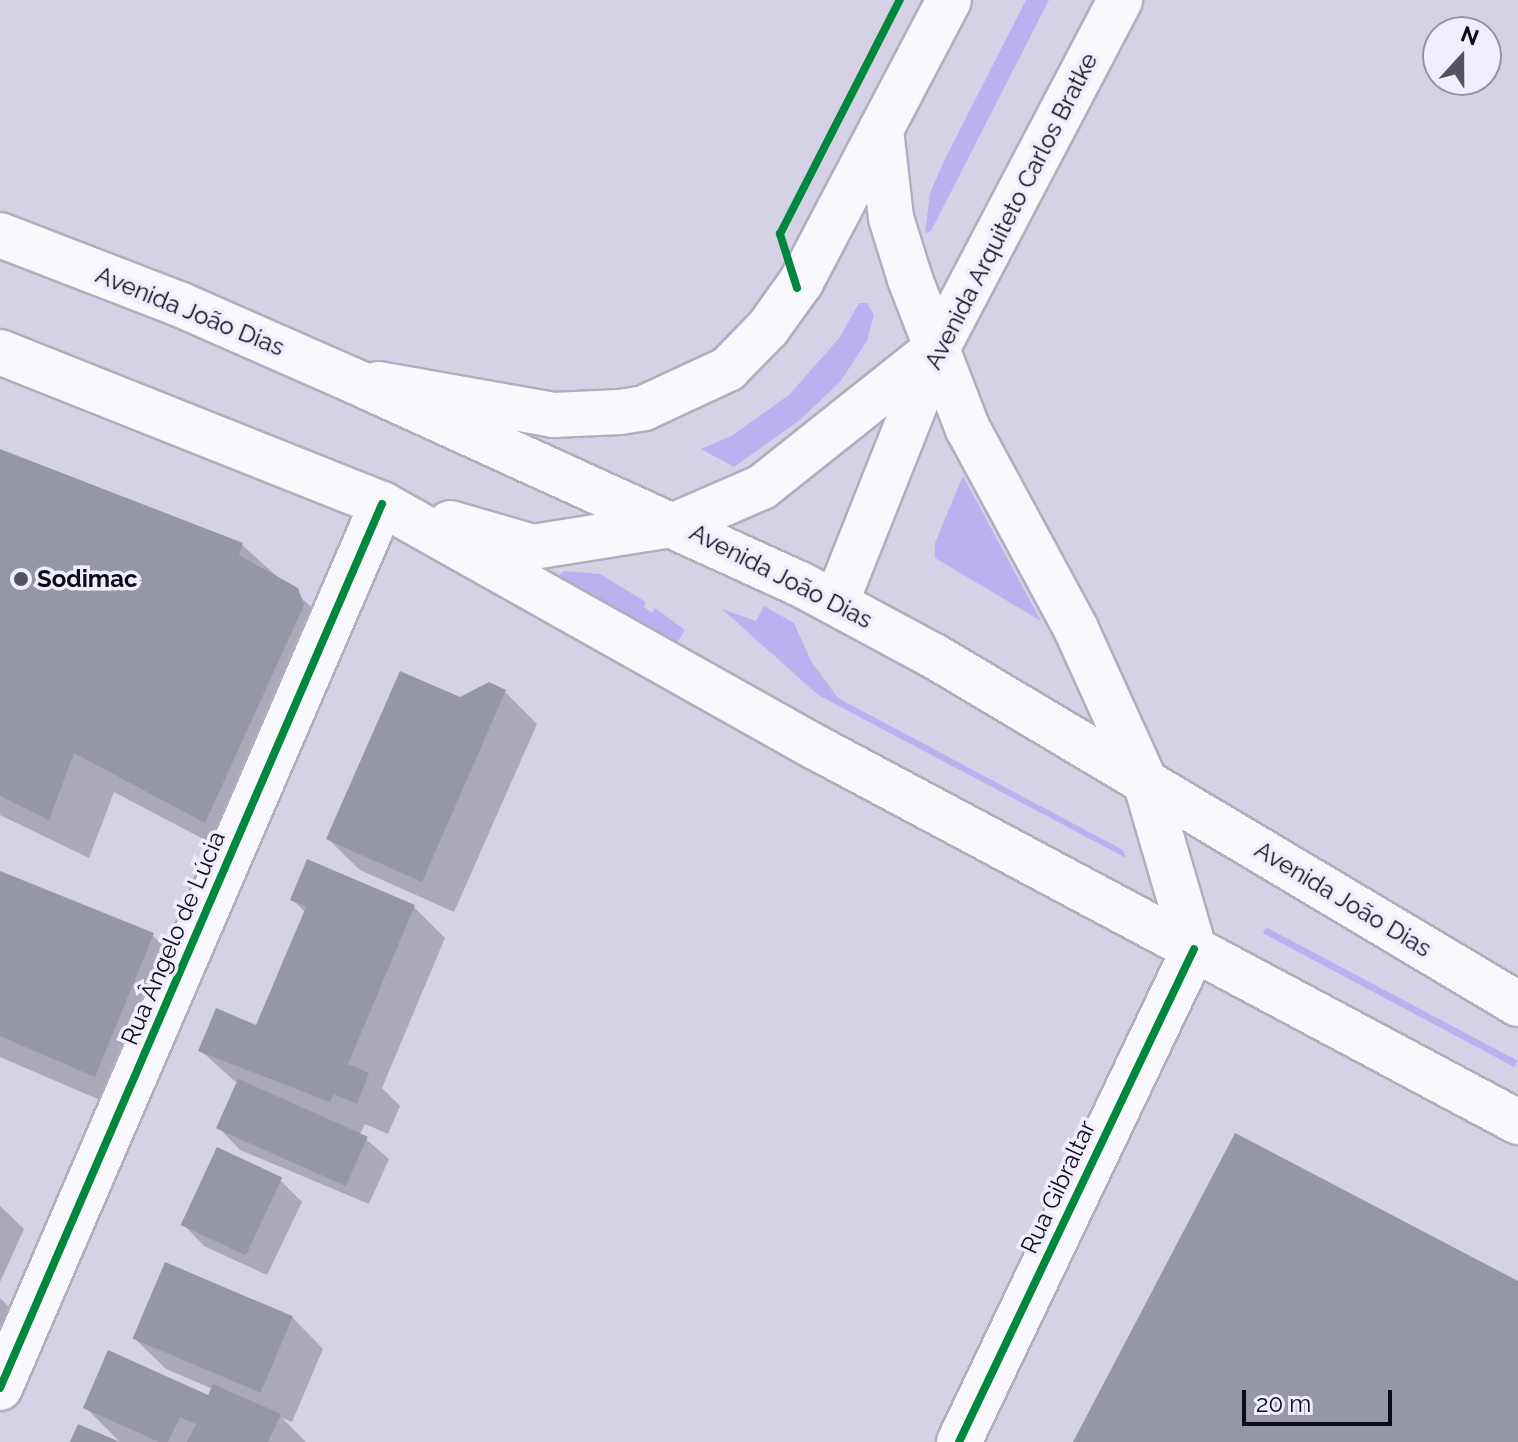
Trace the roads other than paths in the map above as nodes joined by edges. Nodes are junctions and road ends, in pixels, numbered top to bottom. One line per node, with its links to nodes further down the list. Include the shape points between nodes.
1 (949, 0): 3 (main road)
2 (1120, 0): 5 (main road, Avenida Arquiteto Carlos Bratke)
3 (881, 130): 5 (main road, via 891,218); 7 (main road, via 801,282 768,328 728,369 644,408 553,415)
4 (0, 235): 7 (main road, Avenida João Dias, via 179,304)
5 (938, 347): 9 (main road, via 762,487); 10 (main road, Avenida Arquiteto Carlos Bratke); 11 (main road, via 968,429 1091,658)
6 (0, 352): 8 (main road)
7 (352, 380): 9 (main road, Avenida João Dias)
8 (382, 504): 9 (main road, via 533,547); 12 (main road, via 817,748); 15 (main road, Rua Ângelo de Lúcia)
9 (677, 524): 10 (main road, Avenida João Dias)
10 (836, 603): 11 (main road, Avenida João Dias)
11 (1145, 781): 12 (main road); 13 (main road, Avenida João Dias)
12 (1194, 949): 14 (main road); 16 (main road, Rua Gibraltar)
13 (1518, 1004)
14 (1518, 1122)
15 (0, 1388)
16 (959, 1442)

